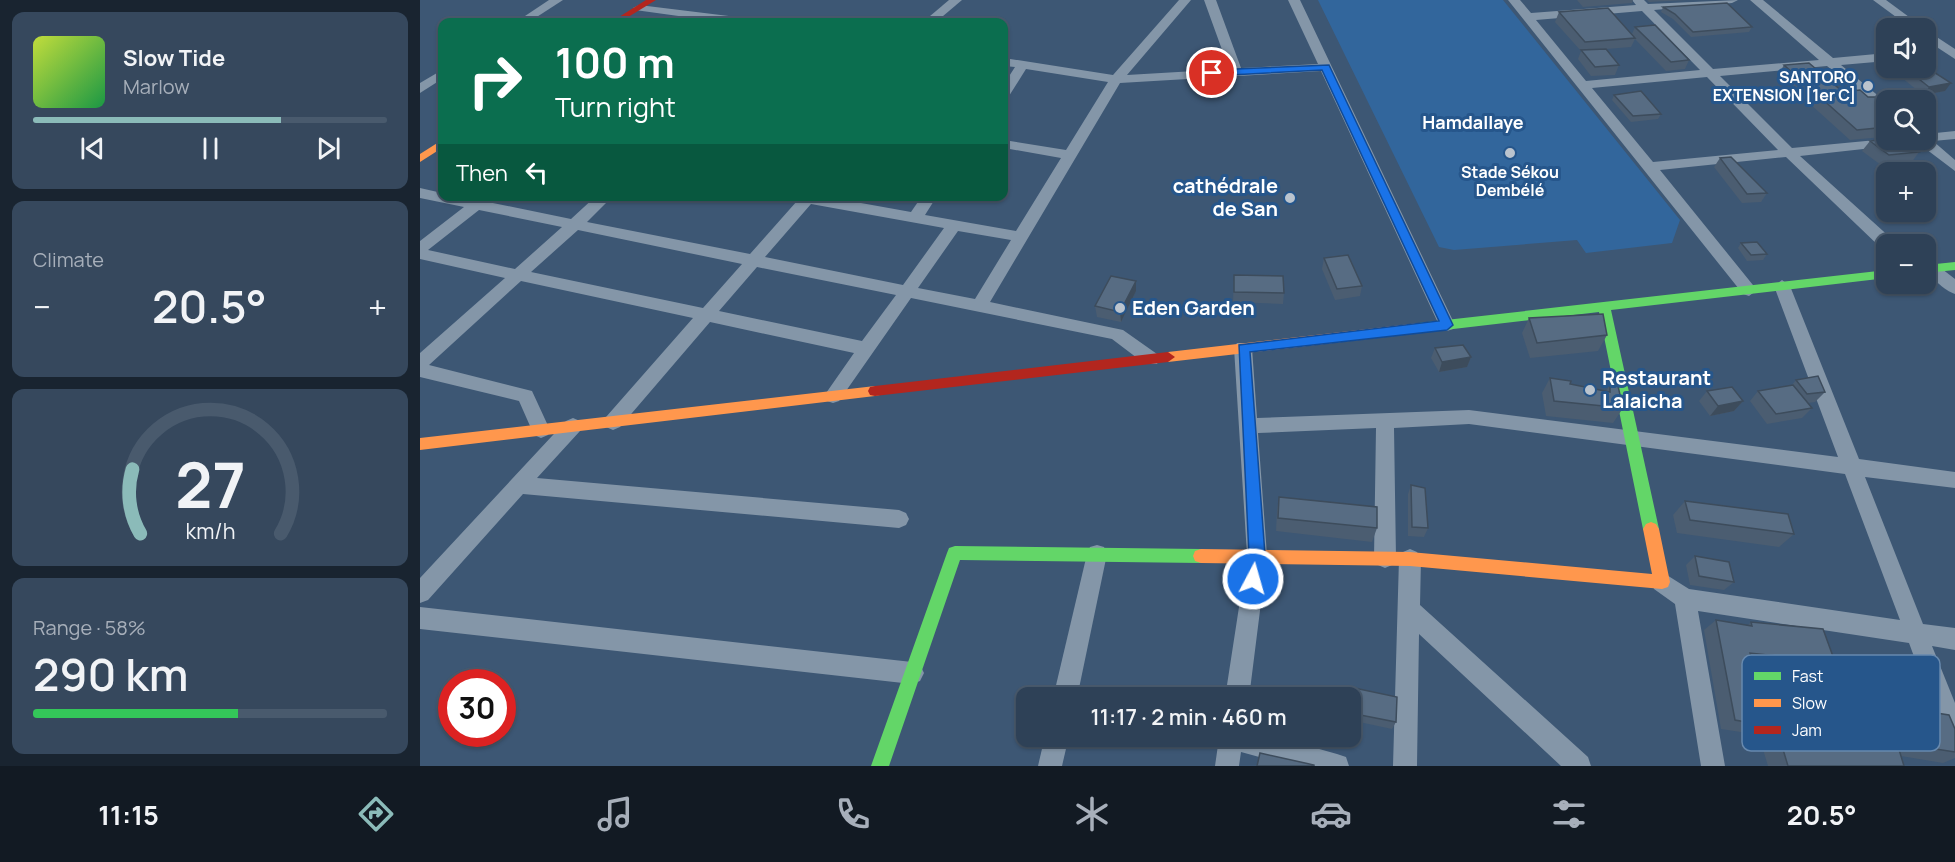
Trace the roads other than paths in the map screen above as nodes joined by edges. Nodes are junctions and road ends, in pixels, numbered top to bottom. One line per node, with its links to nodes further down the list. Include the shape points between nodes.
1 (557, 0): 14 (street)
2 (652, 0): 12 (main road)
3 (956, 0): 17 (street)
4 (1185, 0): 30 (street)
5 (1210, 0): 27 (street)
6 (1294, 0): 26 (street)
7 (1514, 0): 13 (street)
8 (1732, 0): 11 (street)
9 (1756, 0): 24 (street)
10 (1879, 0): 18 (street)
11 (1642, 4): 13 (street); 28 (street)
12 (639, 8): 15 (main road); 16 (street)
13 (1528, 17): 33 (street)
14 (528, 18)
15 (622, 18)
16 (697, 18)
17 (934, 18)
18 (1904, 18)
19 (1936, 41): 21 (street)
20 (1936, 53): 21 (street)
21 (1953, 53)
22 (1876, 58): 24 (street)
23 (1008, 62): 25 (street)
24 (1830, 63): 28 (street); 36 (street)
25 (1023, 64): 30 (street); 34 (street)
26 (1325, 67): 27 (street); 76 (street)
27 (1236, 72): 30 (street)
28 (1710, 74): 33 (street); 43 (street)
29 (420, 77): 31 (street)
30 (1116, 78): 44 (street)
31 (438, 79)
32 (438, 80): 35 (street)
33 (1584, 85): 46 (street)
34 (1008, 87)
35 (420, 89)
36 (1876, 101)
37 (1955, 135): 38 (street)
38 (1936, 137)
39 (1876, 144): 43 (street)
40 (1008, 145): 44 (street)
41 (438, 146): 45 (main road)
42 (1936, 150): 47 (street)
43 (1788, 152): 46 (street); 59 (street)
44 (1070, 155): 60 (street)
45 (420, 159)
46 (1650, 166): 71 (street)
47 (1955, 167)
48 (420, 193): 49 (street)
49 (438, 195)
50 (481, 201): 61 (street)
51 (486, 201): 57 (street)
52 (600, 201): 57 (street)
53 (799, 201): 63 (street)
54 (824, 201): 56 (street)
55 (927, 201): 56 (street)
56 (915, 218): 58 (street)
57 (575, 224): 63 (street); 67 (street)
58 (954, 225): 60 (street); 72 (street)
59 (1876, 234)
60 (1021, 237): 73 (street)
61 (420, 249)
62 (420, 254): 67 (street)
63 (754, 260): 72 (street); 75 (street)
64 (1955, 266): 65 (main road)
65 (1936, 268)
66 (1936, 274): 70 (street)
67 (519, 275): 75 (street); 80 (street)
68 (1876, 275): 69 (main road)
69 (1782, 286): 71 (main road); 90 (street)
70 (1955, 288)
71 (1749, 290): 74 (main road)
72 (907, 291): 73 (street); 78 (street)
73 (979, 306): 79 (street, via 1117,334)
74 (1604, 307): 76 (main road); 88 (main road)
75 (706, 315): 78 (street); 84 (street)
76 (1447, 325): 77 (main road)
77 (1244, 348): 79 (main road); 86 (street)
78 (867, 349): 82 (street)
79 (1150, 359): 82 (main road)
80 (420, 363)
81 (420, 370): 87 (street, via 526,396)
82 (833, 396): 84 (main road)
83 (1385, 419): 86 (street); 88 (street, via 1469,417); 96 (street)
84 (613, 422): 85 (main road)
85 (573, 426): 87 (main road); 92 (street)
86 (1249, 426): 95 (street)
87 (541, 430): 89 (main road)
88 (1631, 438): 90 (street); 98 (main road)
89 (420, 444)
90 (1852, 466): 91 (street); 103 (street)
91 (1955, 480)
92 (519, 485): 93 (street); 99 (street)
93 (899, 519)
94 (1097, 554): 95 (main road); 106 (main road, via 955,553); 107 (street)
95 (1257, 555): 96 (main road); 108 (street)
96 (1385, 558): 97 (main road)
97 (1410, 559): 98 (main road); 101 (street)
98 (1662, 582): 100 (street)
99 (420, 593)
100 (1685, 598): 103 (street); 120 (street)
101 (1409, 610): 118 (street); 119 (street)
102 (420, 618): 106 (street)
103 (1917, 634): 104 (street); 105 (street)
104 (1955, 639)
105 (1925, 655)
106 (912, 673): 114 (main road)
107 (1073, 687)
108 (1239, 687)
109 (1940, 695): 110 (street)
110 (1955, 734)
111 (1054, 747): 115 (street)
112 (1228, 747): 116 (street)
113 (1266, 747): 117 (street)
114 (880, 766)
115 (1050, 766)
116 (1227, 766)
117 (1336, 766)
118 (1405, 766)
119 (1579, 766)
120 (1713, 766)

